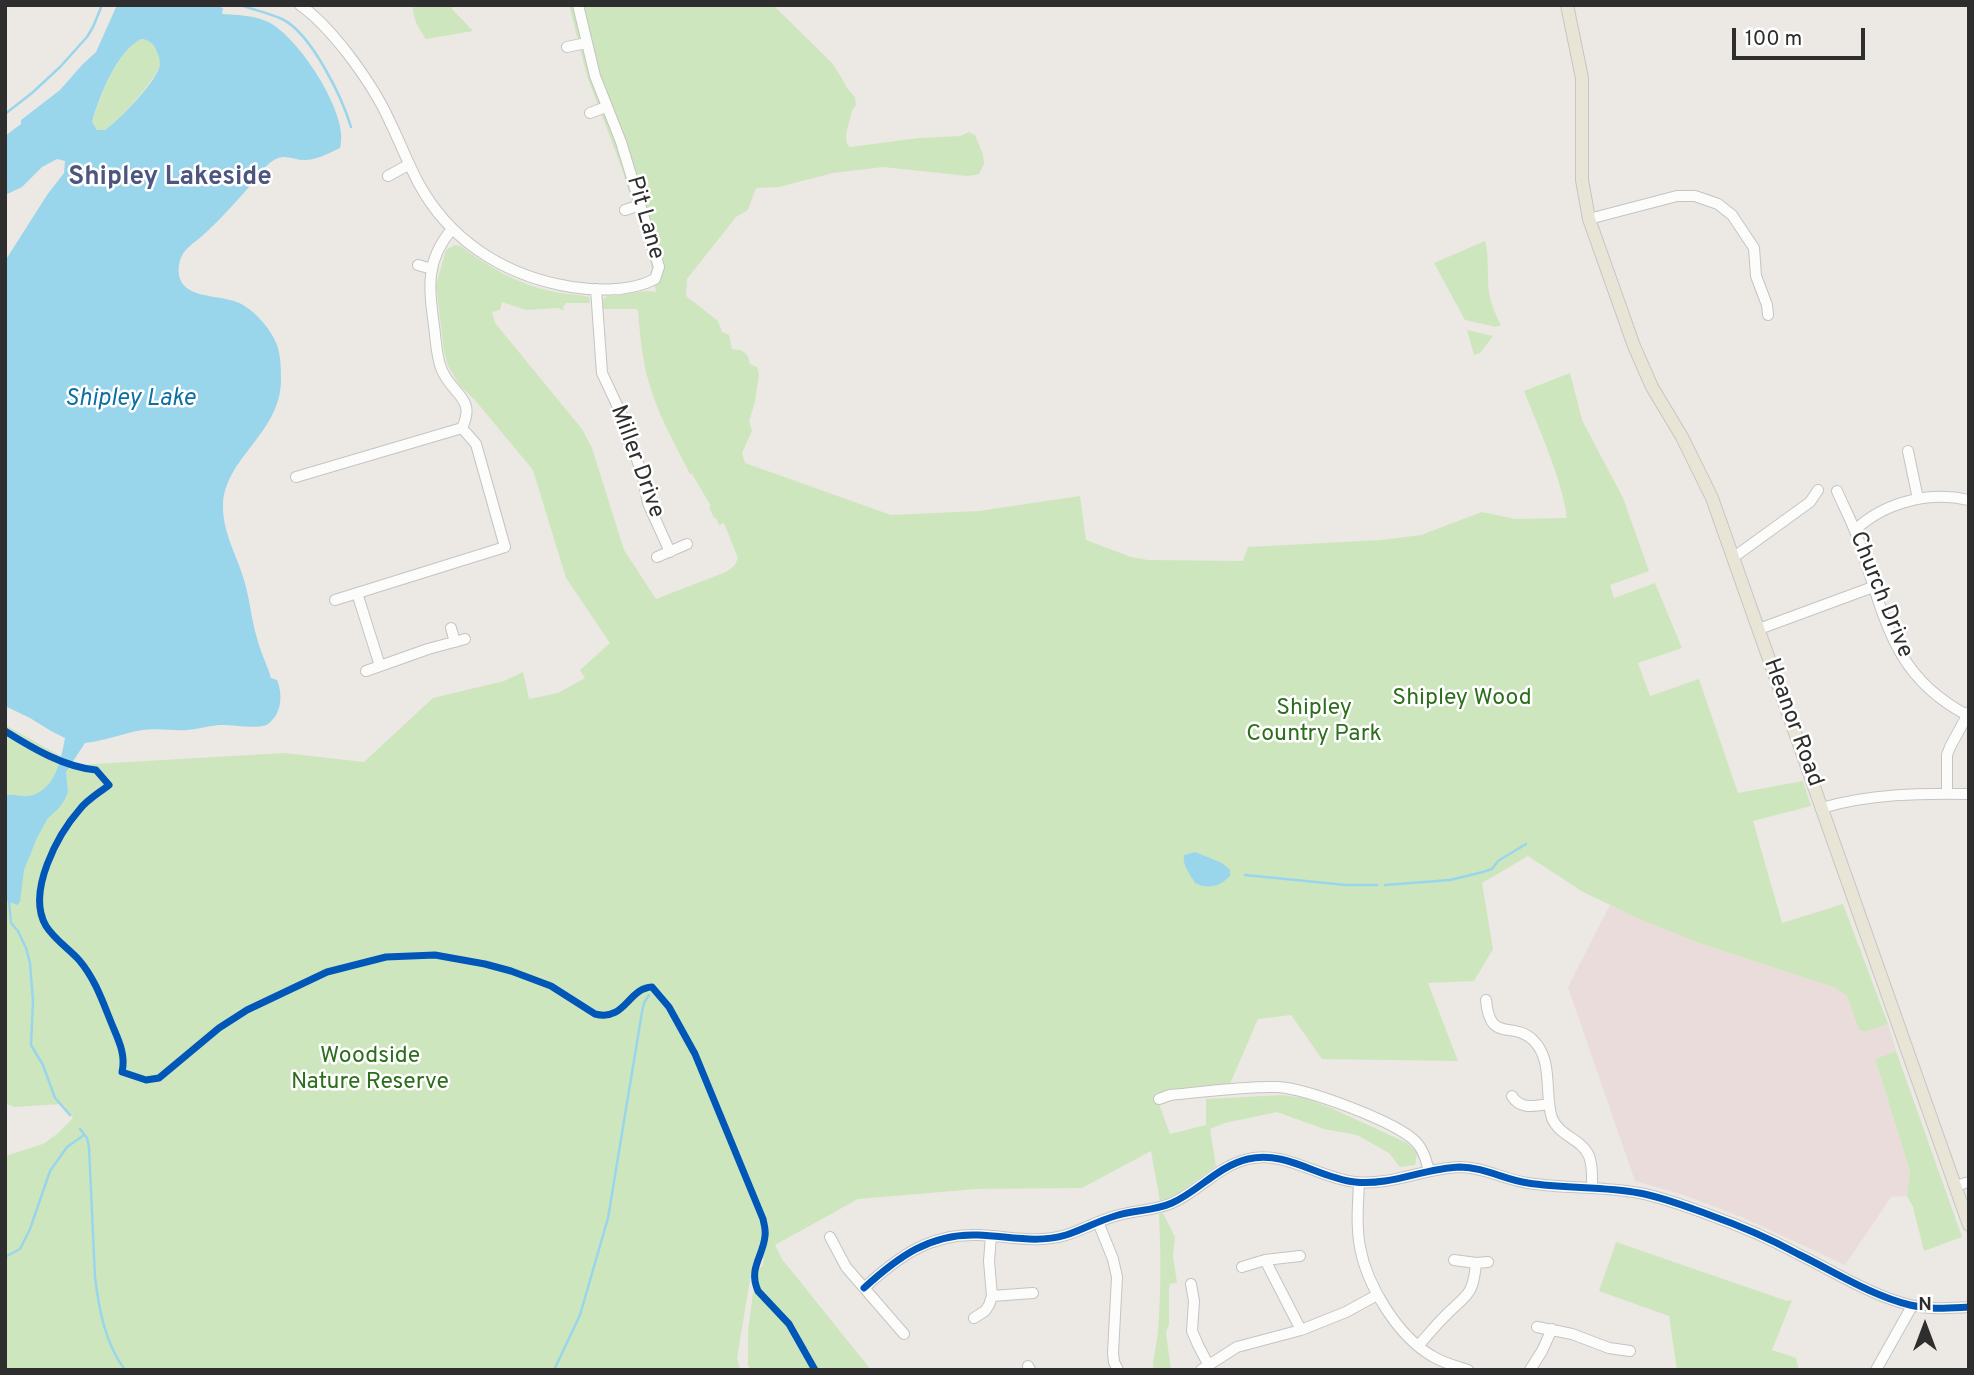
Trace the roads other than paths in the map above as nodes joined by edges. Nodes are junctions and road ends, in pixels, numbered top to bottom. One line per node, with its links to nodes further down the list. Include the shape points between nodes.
1 (300, 5): 8 (street, Pit Lane, via 332,35 369,83)
2 (578, 5): 4 (street, Pit Lane)
3 (1567, 5): 12 (main road, Heanor Road, via 1582,78 1582,180)
4 (586, 43): 5 (street); 6 (street, Pit Lane)
5 (567, 47)
6 (606, 107): 7 (street); 10 (street, Pit Lane)
7 (590, 113)
8 (408, 164): 9 (street); 13 (street, Pit Lane)
9 (388, 176)
10 (640, 205): 11 (street); 16 (street, Pit Lane, via 658,263 657,276 639,285)
11 (625, 210)
12 (1591, 225): 17 (street, via 1677,196 1718,204 1732,215 1755,253 1756,276 1771,297); 31 (main road, Heanor Road, via 1651,387 1713,498)
13 (452, 229): 15 (street, via 440,244); 16 (street, Pit Lane, via 520,274)
14 (418, 265): 15 (street)
15 (432, 269): 18 (street, via 429,289 438,356 448,382 467,404)
16 (596, 289): 29 (street, Miller Drive, via 597,375 624,420 649,503)
17 (1768, 316)
18 (462, 428): 20 (street); 33 (street, via 476,444 505,547)
19 (1908, 451): 23 (street)
20 (296, 477)
21 (1818, 490): 31 (street, via 1810,502)
22 (1837, 491): 27 (street, Church Drive)
23 (1918, 499): 24 (street, via 1949,496); 27 (street, via 1872,517)
24 (1969, 500)
25 (1969, 506): 26 (street)
26 (1969, 513)
27 (1855, 530): 32 (street, Church Drive)
28 (687, 544): 29 (street)
29 (670, 552): 30 (street)
30 (657, 557)
31 (1734, 557): 36 (main road, Heanor Road)
32 (1873, 587): 36 (street); 39 (street, Church Drive, via 1891,637 1909,668 1930,690)
33 (357, 593): 34 (street); 37 (street)
34 (335, 600)
35 (451, 628): 37 (street, via 460,640)
36 (1759, 629): 42 (main road, Heanor Road)
37 (380, 666): 38 (street)
38 (366, 671)
39 (1968, 714): 40 (street, via 1947,755)
40 (1947, 794): 41 (street); 42 (street, via 1885,797)
41 (1969, 794)
42 (1822, 808): 50 (main road, Heanor Road)
43 (1486, 1000): 46 (street, via 1484,1020 1535,1042 1548,1077)
44 (1512, 1096): 46 (street, via 1520,1105)
45 (1159, 1099): 47 (street, via 1262,1088 1308,1093 1410,1136 1422,1149)
46 (1549, 1104): 51 (street, via 1558,1128 1589,1155)
47 (1429, 1171): 49 (street); 51 (street, via 1465,1167 1524,1183)
48 (1969, 1182): 50 (street)
49 (1359, 1183): 52 (street, via 1274,1157 1255,1158 1225,1167 1168,1205); 63 (street, via 1359,1246)
50 (1955, 1186): 53 (main road, Heanor Road)
51 (1592, 1188): 65 (street, via 1641,1193 1713,1216 1880,1295)
52 (1098, 1222): 54 (street, via 1046,1239); 77 (street, via 1117,1277 1113,1353)
53 (1969, 1225)
54 (991, 1236): 61 (street, via 958,1236 927,1244 894,1261); 64 (street)
55 (830, 1237): 61 (street, via 844,1252 846,1267)
56 (1300, 1256): 57 (street)
57 (1265, 1260): 59 (street); 70 (street)
58 (1454, 1260): 72 (street, via 1482,1262 1468,1294)
59 (1242, 1267)
60 (1191, 1284): 76 (street, via 1192,1331)
61 (864, 1287): 71 (street, via 883,1318)
62 (1033, 1293): 64 (street)
63 (1377, 1295): 70 (street); 72 (street)
64 (992, 1296): 67 (street, via 985,1311)
65 (1913, 1306): 66 (street); 80 (street)
66 (1969, 1307)
67 (974, 1318)
68 (1537, 1327): 69 (street)
69 (1552, 1329): 73 (street); 79 (street)
70 (1301, 1330): 76 (street, via 1249,1343)
71 (904, 1334)
72 (1418, 1346): 78 (street)
73 (1609, 1348): 74 (street); 75 (street)
74 (1630, 1351)
75 (1606, 1360)
76 (1205, 1368)
77 (1118, 1370)
78 (1468, 1370)
79 (1530, 1370)
80 (1876, 1370)

